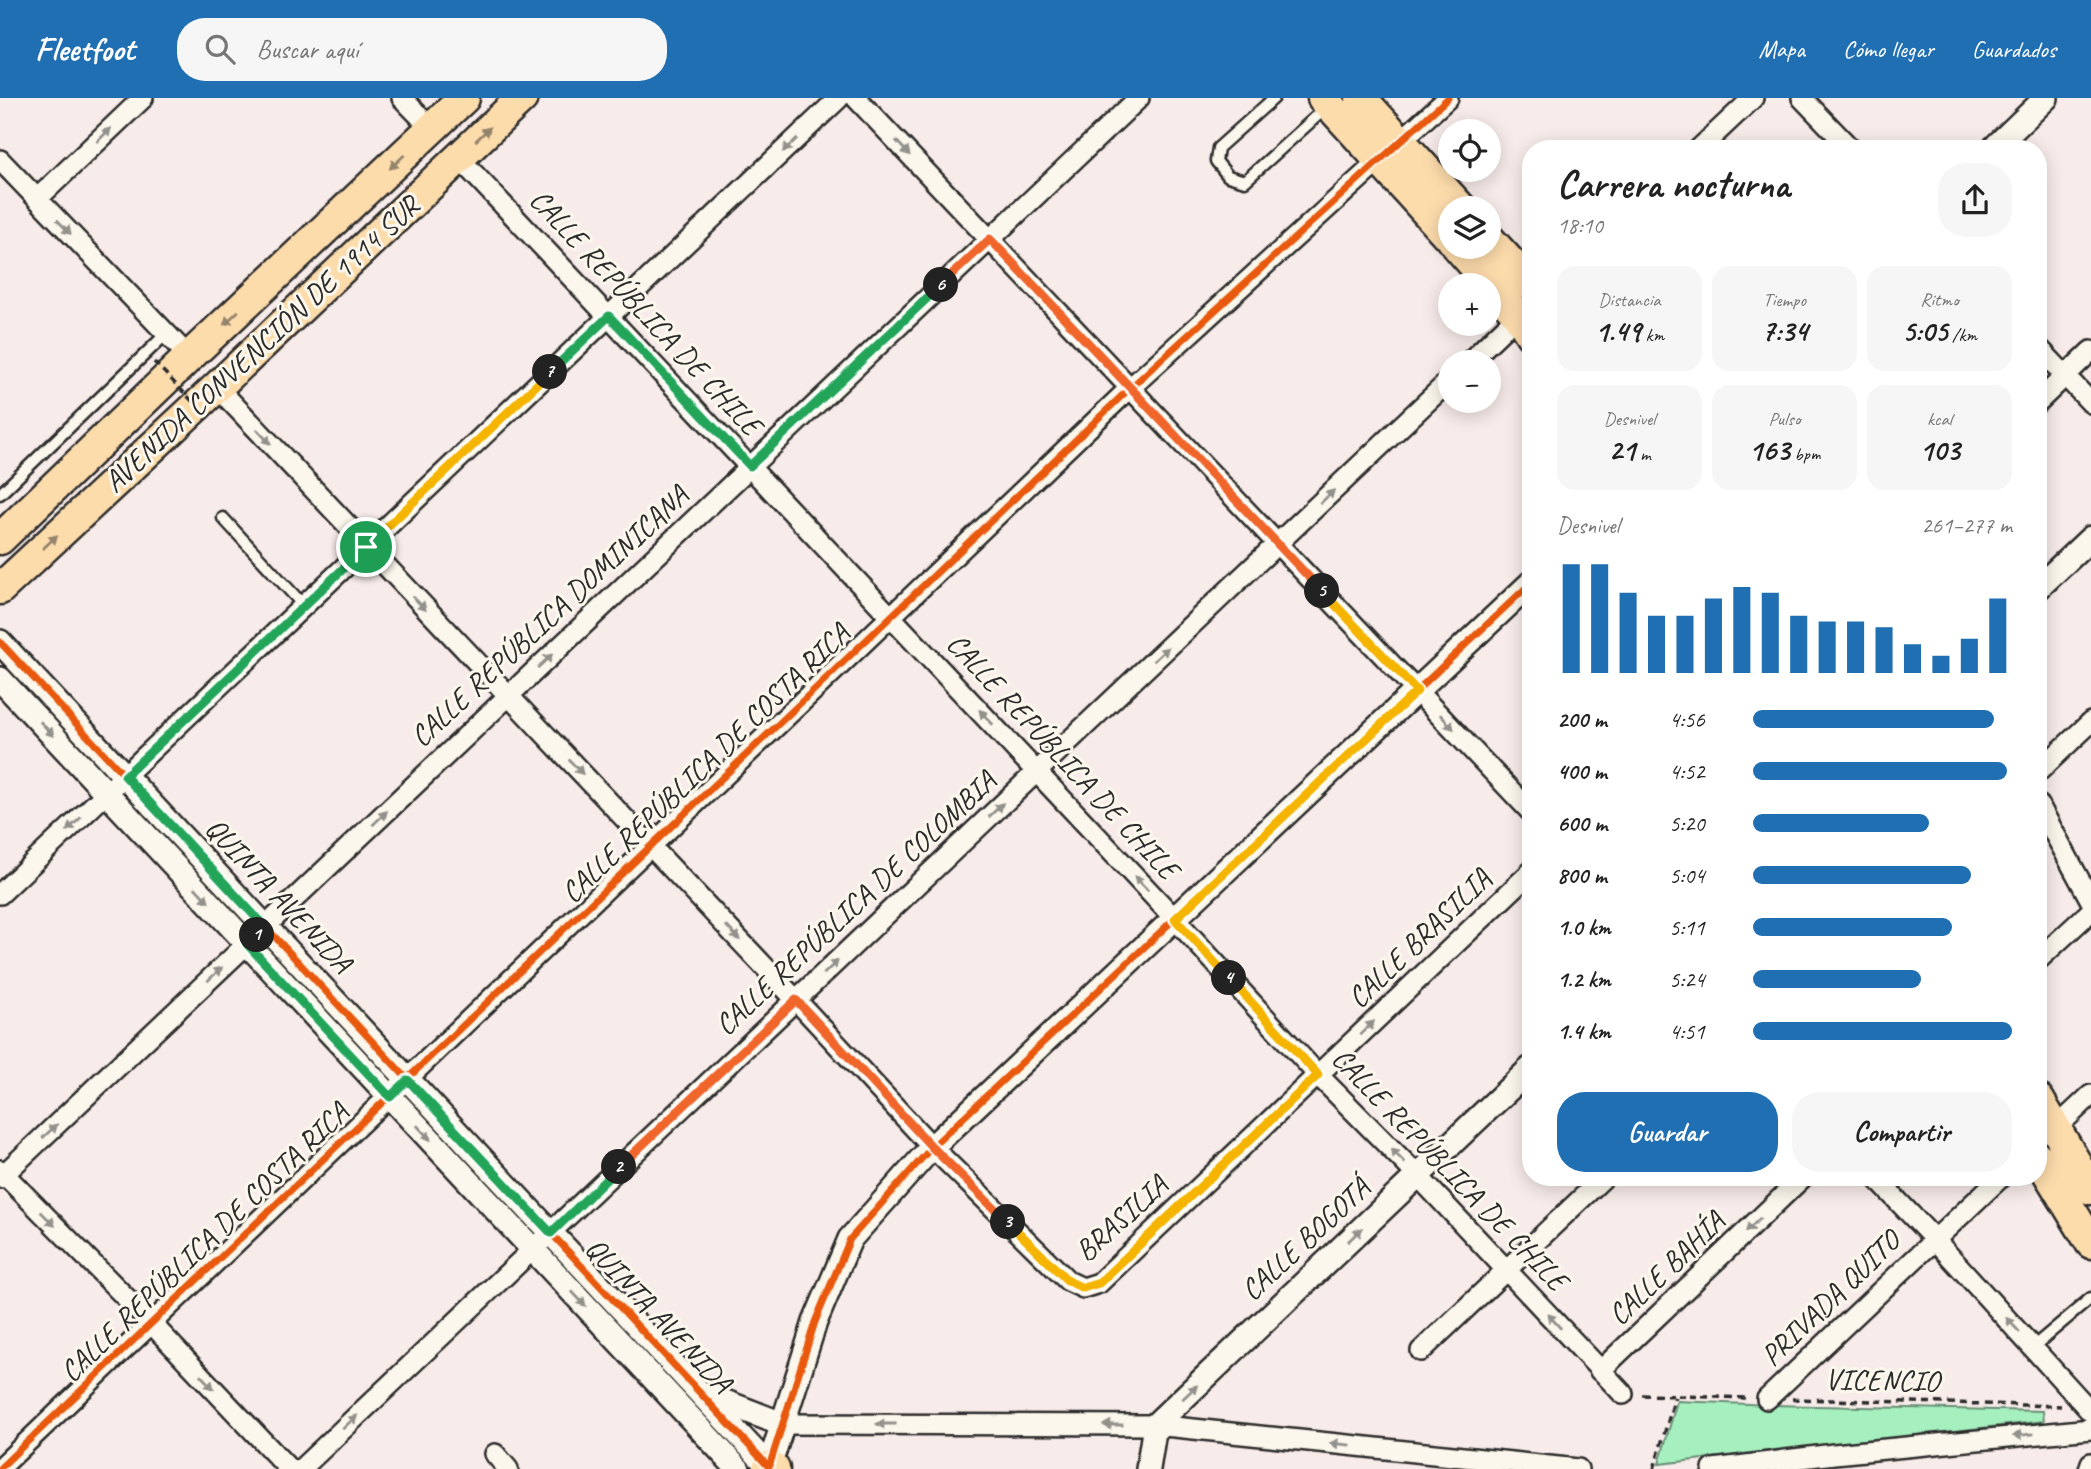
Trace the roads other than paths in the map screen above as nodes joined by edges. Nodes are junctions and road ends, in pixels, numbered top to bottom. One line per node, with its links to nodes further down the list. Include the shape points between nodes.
1 (143, 98): 23 (street, one-way to 1)
2 (402, 98): 15 (street)
3 (464, 98): 15 (main road, AVENIDA CONVENCIÓN DE 1914 SUR)
4 (522, 98): 20 (main road, AVENIDA CONVENCIÓN DE 1914 SUR, one-way to 4)
5 (839, 98): 29 (street, one-way to 29)
6 (856, 98): 25 (street, one-way to 25)
7 (1139, 98): 25 (street, CALLE REPÚBLICA DOMINICANA)
8 (1274, 98): 14 (lane, via 1218,148 1216,161 1228,176 1245,181)
9 (1361, 98): 19 (main road)
10 (1448, 98): 19 (street, CALLE REPÚBLICA DE COSTA RICA)
11 (1753, 98): 16 (street)
12 (1802, 98): 17 (street)
13 (2046, 98): 18 (street)
14 (1326, 102): 19 (main road)
15 (432, 129): 35 (main road, AVENIDA CONVENCIÓN DE 1914 SUR, one-way to 35)
16 (1709, 140)
17 (1842, 140)
18 (2002, 140)
19 (1391, 151): 22 (main road); 24 (main road); 38 (street, CALLE REPÚBLICA DE COSTA RICA)
20 (459, 158): 29 (street, CALLE REPÚBLICA DE CHILE); 41 (main road, AVENIDA CONVENCIÓN DE 1914 SUR)
21 (0, 160): 23 (street)
22 (1446, 196)
23 (37, 199): 32 (street, one-way to 32)
24 (1438, 220)
25 (990, 239): 38 (street); 43 (street, CALLE REPÚBLICA DOMINICANA)
26 (1501, 252): 28 (main road)
27 (1468, 259): 30 (main road)
28 (1522, 275)
29 (609, 316): 43 (street, CALLE REPÚBLICA DE CHILE); 49 (street)
30 (1522, 322)
31 (1522, 327): 33 (street)
32 (166, 334): 35 (street); 44 (lane)
33 (1487, 350)
34 (2091, 351): 37 (street)
35 (189, 357): 47 (main road, AVENIDA CONVENCIÓN DE 1914 SUR)
36 (2047, 357): 37 (street)
37 (2065, 376): 40 (street); 42 (street)
38 (1130, 388): 48 (street); 54 (street, CALLE REPÚBLICA DE COSTA RICA)
39 (1438, 391): 48 (street, CALLE REPÚBLICA DE COLOMBIA, one-way to 39)
40 (2047, 393)
41 (211, 401): 49 (street, one-way to 49); 51 (main road, AVENIDA CONVENCIÓN DE 1914 SUR, one-way to 41)
42 (2091, 404)
43 (750, 466): 54 (street, CALLE REPÚBLICA DE CHILE); 58 (street, CALLE REPÚBLICA DOMINICANA, one-way to 43)
44 (0, 494)
45 (223, 518): 53 (lane)
46 (2091, 538): 50 (street)
47 (0, 539)
48 (1278, 544): 57 (street); 61 (street, CALLE REPÚBLICA DE COLOMBIA, one-way to 48)
49 (366, 547): 53 (street); 58 (street, one-way to 58)
50 (2047, 579)
51 (0, 589)
52 (1522, 592): 57 (street)
53 (304, 606): 62 (street)
54 (892, 616): 61 (street, CALLE REPÚBLICA DE CHILE, one-way to 54); 66 (street, CALLE REPÚBLICA DE COSTA RICA)
55 (0, 642): 62 (street, QUINTA AVENIDA)
56 (0, 679): 63 (street, QUINTA AVENIDA, one-way to 63)
57 (1417, 691): 64 (street, one-way to 64); 71 (street)
58 (508, 696): 66 (street, one-way to 66); 72 (street, CALLE REPÚBLICA DOMINICANA, one-way to 58)
59 (2091, 722): 60 (street)
60 (2047, 763)
61 (1037, 772): 71 (street, CALLE REPÚBLICA DE CHILE, one-way to 61); 75 (street, CALLE REPÚBLICA DE COLOMBIA, one-way to 61)
62 (125, 776): 63 (street); 72 (street, QUINTA AVENIDA)
63 (107, 793): 68 (street, one-way to 68); 73 (street, QUINTA AVENIDA, one-way to 73)
64 (1522, 802)
65 (2047, 820): 69 (street)
66 (651, 846): 75 (street, one-way to 75); 78 (street, CALLE REPÚBLICA DE COSTA RICA)
67 (1522, 881): 76 (street, CALLE BRASILIA, one-way to 67)
68 (0, 894)
69 (2091, 901)
70 (2091, 911): 74 (street)
71 (1175, 919): 76 (street, CALLE REPÚBLICA DE CHILE); 83 (street)
72 (265, 927): 73 (street, CALLE REPÚBLICA DOMINICANA); 78 (street, QUINTA AVENIDA)
73 (247, 944): 80 (street, QUINTA AVENIDA); 85 (street, CALLE REPÚBLICA DOMINICANA, one-way to 73)
74 (2047, 952)
75 (796, 1000): 83 (street); 92 (street, CALLE REPÚBLICA DE COLOMBIA)
76 (1318, 1075): 83 (street, BRASILIA, via 1099,1283 1083,1288 1068,1281); 86 (street, CALLE REPÚBLICA DE CHILE, one-way to 76)
77 (1522, 1077): 86 (street, CALLE BOGOTÁ)
78 (408, 1080): 80 (street, CALLE REPÚBLICA DE COSTA RICA); 92 (street, QUINTA AVENIDA)
79 (2091, 1094): 82 (street)
80 (390, 1097): 95 (street, QUINTA AVENIDA, one-way to 95); 98 (street, CALLE REPÚBLICA DE COSTA RICA)
81 (2047, 1113): 82 (main road)
82 (2056, 1128): 91 (main road)
83 (932, 1147): 106 (street, via 850,1239 815,1322)
84 (2047, 1171): 94 (main road)
85 (1, 1174): 98 (street, one-way to 98)
86 (1418, 1176): 96 (street, CALLE REPÚBLICA DE CHILE); 107 (street, CALLE BOGOTÁ, one-way to 86)
87 (1595, 1186): 96 (street)
88 (1794, 1186): 101 (street, CALLE BAHÍA, one-way to 101)
89 (1884, 1186): 93 (street)
90 (1992, 1186): 93 (street, PRIVADA QUITO)
91 (2091, 1189)
92 (551, 1233): 95 (street, CALLE REPÚBLICA DE COLOMBIA); 102 (street, QUINTA AVENIDA)
93 (1935, 1240): 99 (street, one-way to 93); 104 (street, PRIVADA QUITO)
94 (2091, 1243)
95 (533, 1250): 115 (street, CALLE REPÚBLICA DE COLOMBIA, one-way to 95); 117 (street, QUINTA AVENIDA, one-way to 117)
96 (1507, 1270): 100 (street); 101 (street, CALLE REPÚBLICA DE CHILE, one-way to 96)
97 (2091, 1298): 99 (lane)
98 (152, 1324): 112 (street, CALLE REPÚBLICA DE COSTA RICA); 114 (street, one-way to 114)
99 (2033, 1347): 105 (street)
100 (1421, 1351)
101 (1600, 1371): 103 (street, CALLE REPÚBLICA DE CHILE)
102 (699, 1392): 106 (street); 113 (street, QUINTA AVENIDA)
103 (1623, 1394)
104 (1767, 1399)
105 (2089, 1409)
106 (782, 1424): 107 (street, one-way to 106); 113 (street)
107 (1155, 1425): 118 (street); 119 (street, one-way to 107)
108 (2091, 1429): 110 (street, one-way to 110)
109 (495, 1454): 116 (street)
110 (1832, 1462): 120 (street)
111 (2091, 1463): 121 (street)
112 (0, 1468)
113 (770, 1468)
114 (289, 1469)
115 (301, 1469)
116 (508, 1469)
117 (737, 1469)
118 (1148, 1469)
119 (1578, 1469)
120 (1713, 1469)
121 (2089, 1469)

